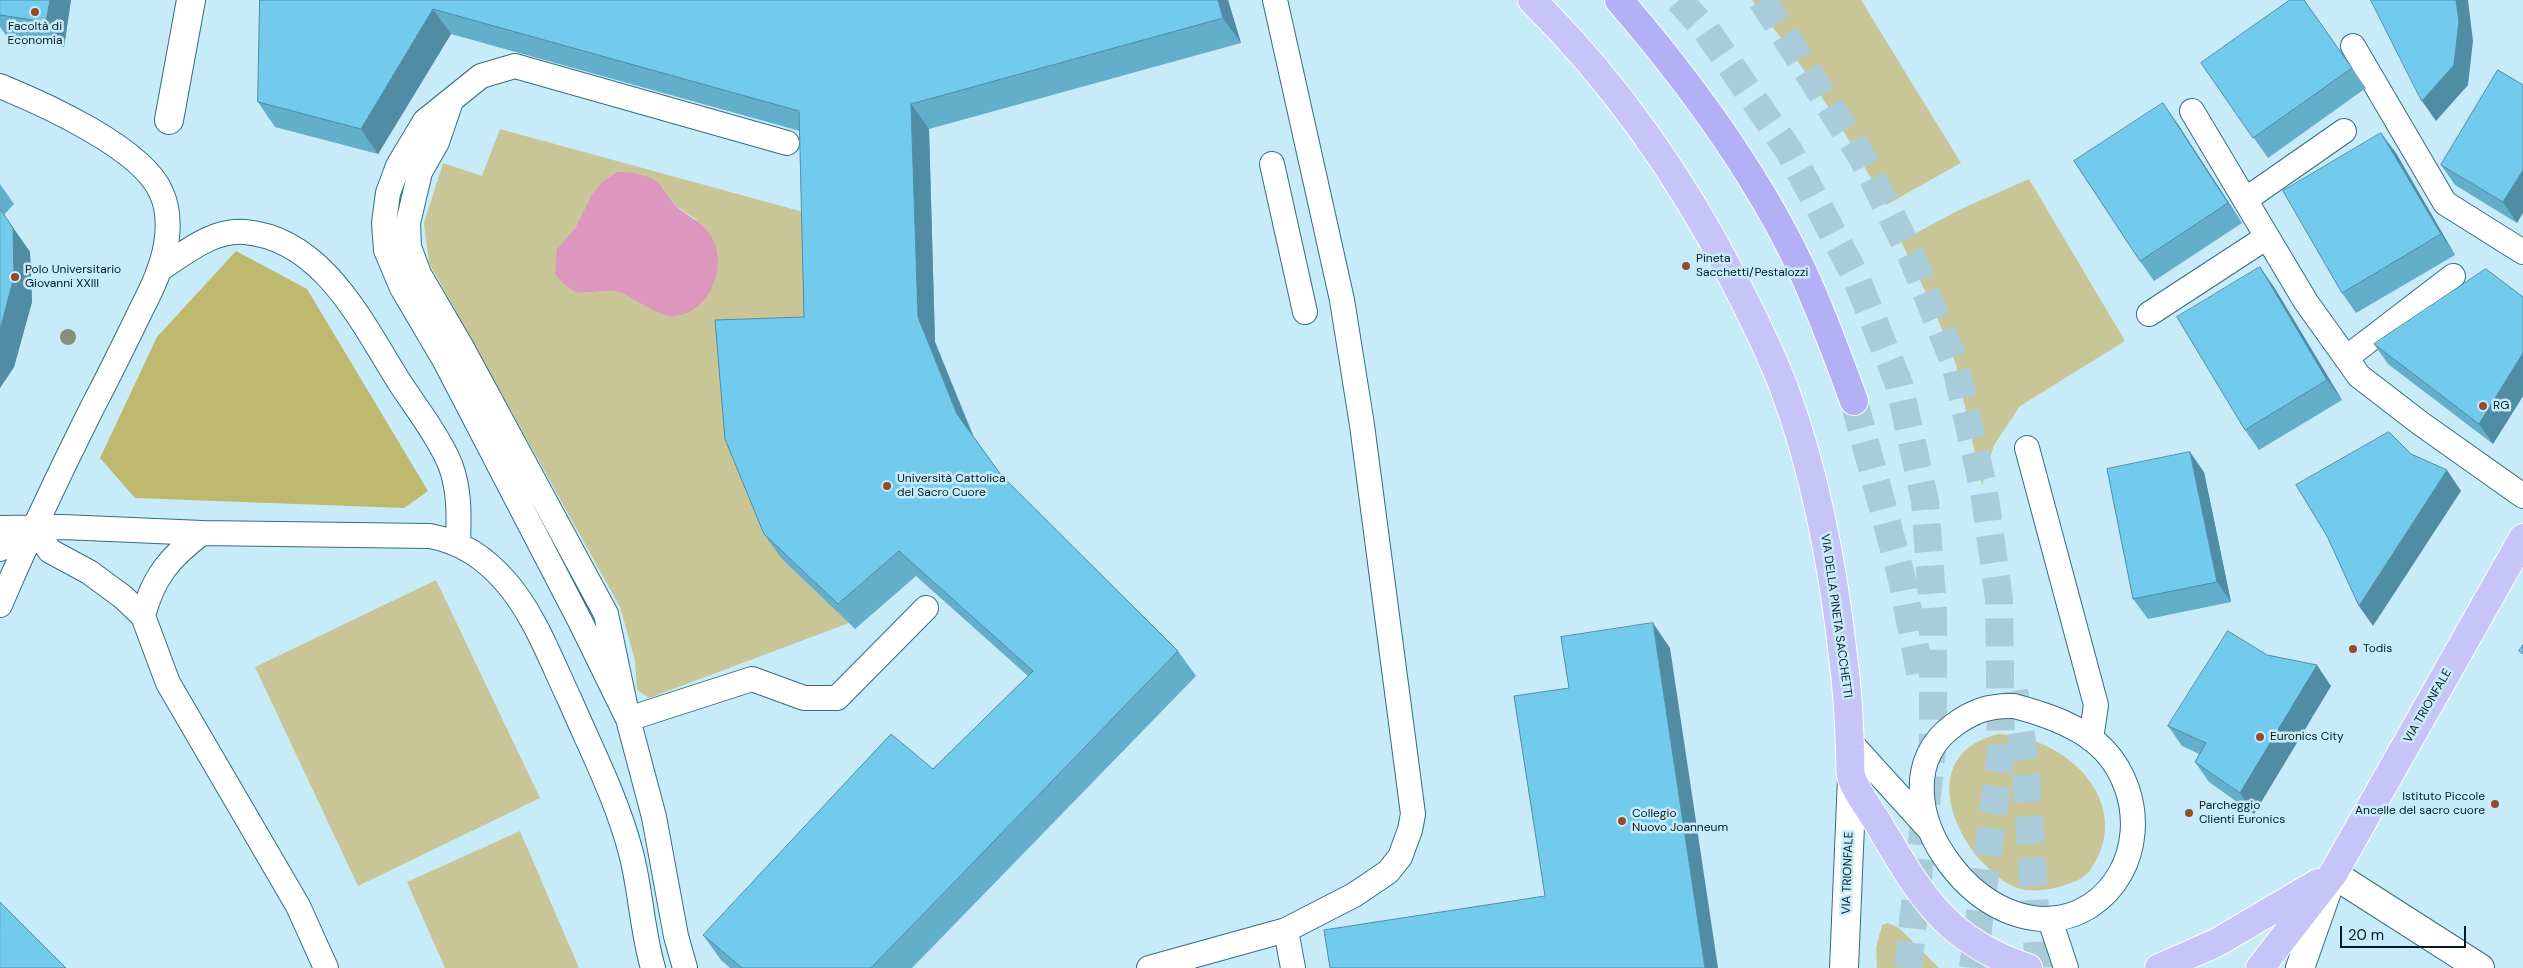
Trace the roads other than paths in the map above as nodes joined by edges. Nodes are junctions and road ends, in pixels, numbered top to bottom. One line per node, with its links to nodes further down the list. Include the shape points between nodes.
1 (191, 0): 8 (street)
2 (1275, 0): 39 (lane, via 1342,300 1362,426 1413,814 1407,842 1388,872 1354,895)
3 (1532, 0): 34 (main road, VIA DELLA PINETA SACCHETTI, via 1585,56 1640,123 1716,246 1776,367 1805,455 1831,564 1847,687)
4 (1619, 0): 20 (highway, via 1741,162 1772,214 1830,334)
5 (2353, 46): 14 (lane, via 2445,203)
6 (0, 86): 15 (lane, via 37,101 88,130 125,152 150,175 162,192 167,213)
7 (2192, 110): 12 (lane)
8 (169, 120)
9 (2344, 131): 12 (lane)
10 (787, 143): 32 (lane, via 515,66 481,76 425,121 398,166 388,193 384,223 386,250 402,288 445,361)
11 (1272, 164): 17 (lane)
12 (2245, 200): 13 (lane)
13 (2267, 237): 18 (lane); 19 (lane, via 2306,302)
14 (2523, 252)
15 (160, 269): 23 (lane); 27 (lane, via 215,236 245,232 282,244 318,267 348,301 450,464 458,498)
16 (2453, 276): 19 (lane)
17 (1305, 312)
18 (2149, 314)
19 (2346, 358): 22 (lane, via 2359,376)
20 (1854, 401)
21 (2027, 448): 33 (lane, via 2096,705)
22 (2523, 496)
23 (33, 527): 24 (lane); 25 (lane); 28 (lane); 29 (lane); 31 (lane, via 50,551 89,572)
24 (0, 528)
25 (202, 533): 27 (lane, via 421,536); 31 (lane, via 183,548 157,577)
26 (2523, 538): 37 (main road, VIA TRIONFALE)
27 (458, 543): 41 (lane, via 478,555 509,585 554,665 618,810 631,852)
28 (0, 549)
29 (0, 605)
30 (926, 608): 32 (lane, via 837,698 804,698 752,680)
31 (143, 616): 40 (lane, via 168,683 285,883)
32 (628, 719): 42 (lane, via 648,792)
33 (2091, 739): 36 (lane, via 2053,719 2014,706 1989,707 1969,714 1943,733 1929,752 1922,797); 38 (lane, via 2111,759 2129,798 2133,835 2130,856 2123,872 2104,895 2078,912)
34 (1850, 742): 35 (main road, VIA DELLA PINETA SACCHETTI); 36 (lane)
35 (1852, 778): 45 (street, VIA TRIONFALE); 46 (main road, VIA DELLA PINETA SACCHETTI, via 1905,869 1938,916 1983,949)
36 (1930, 830): 38 (lane, via 1955,871 1989,904 2018,917)
37 (2334, 874): 48 (main road, via 2216,944); 49 (main road, VIA TRIONFALE); 50 (street, VIA TRIONFALE); 51 (street)
38 (2050, 920): 47 (lane)
39 (1286, 930): 43 (lane); 44 (lane)
40 (326, 968)
41 (654, 968)
42 (685, 968)
43 (1149, 968)
44 (1293, 968)
45 (1844, 968)
46 (2028, 968)
47 (2066, 968)
48 (2159, 968)
49 (2260, 968)
50 (2300, 968)
51 (2480, 968)

